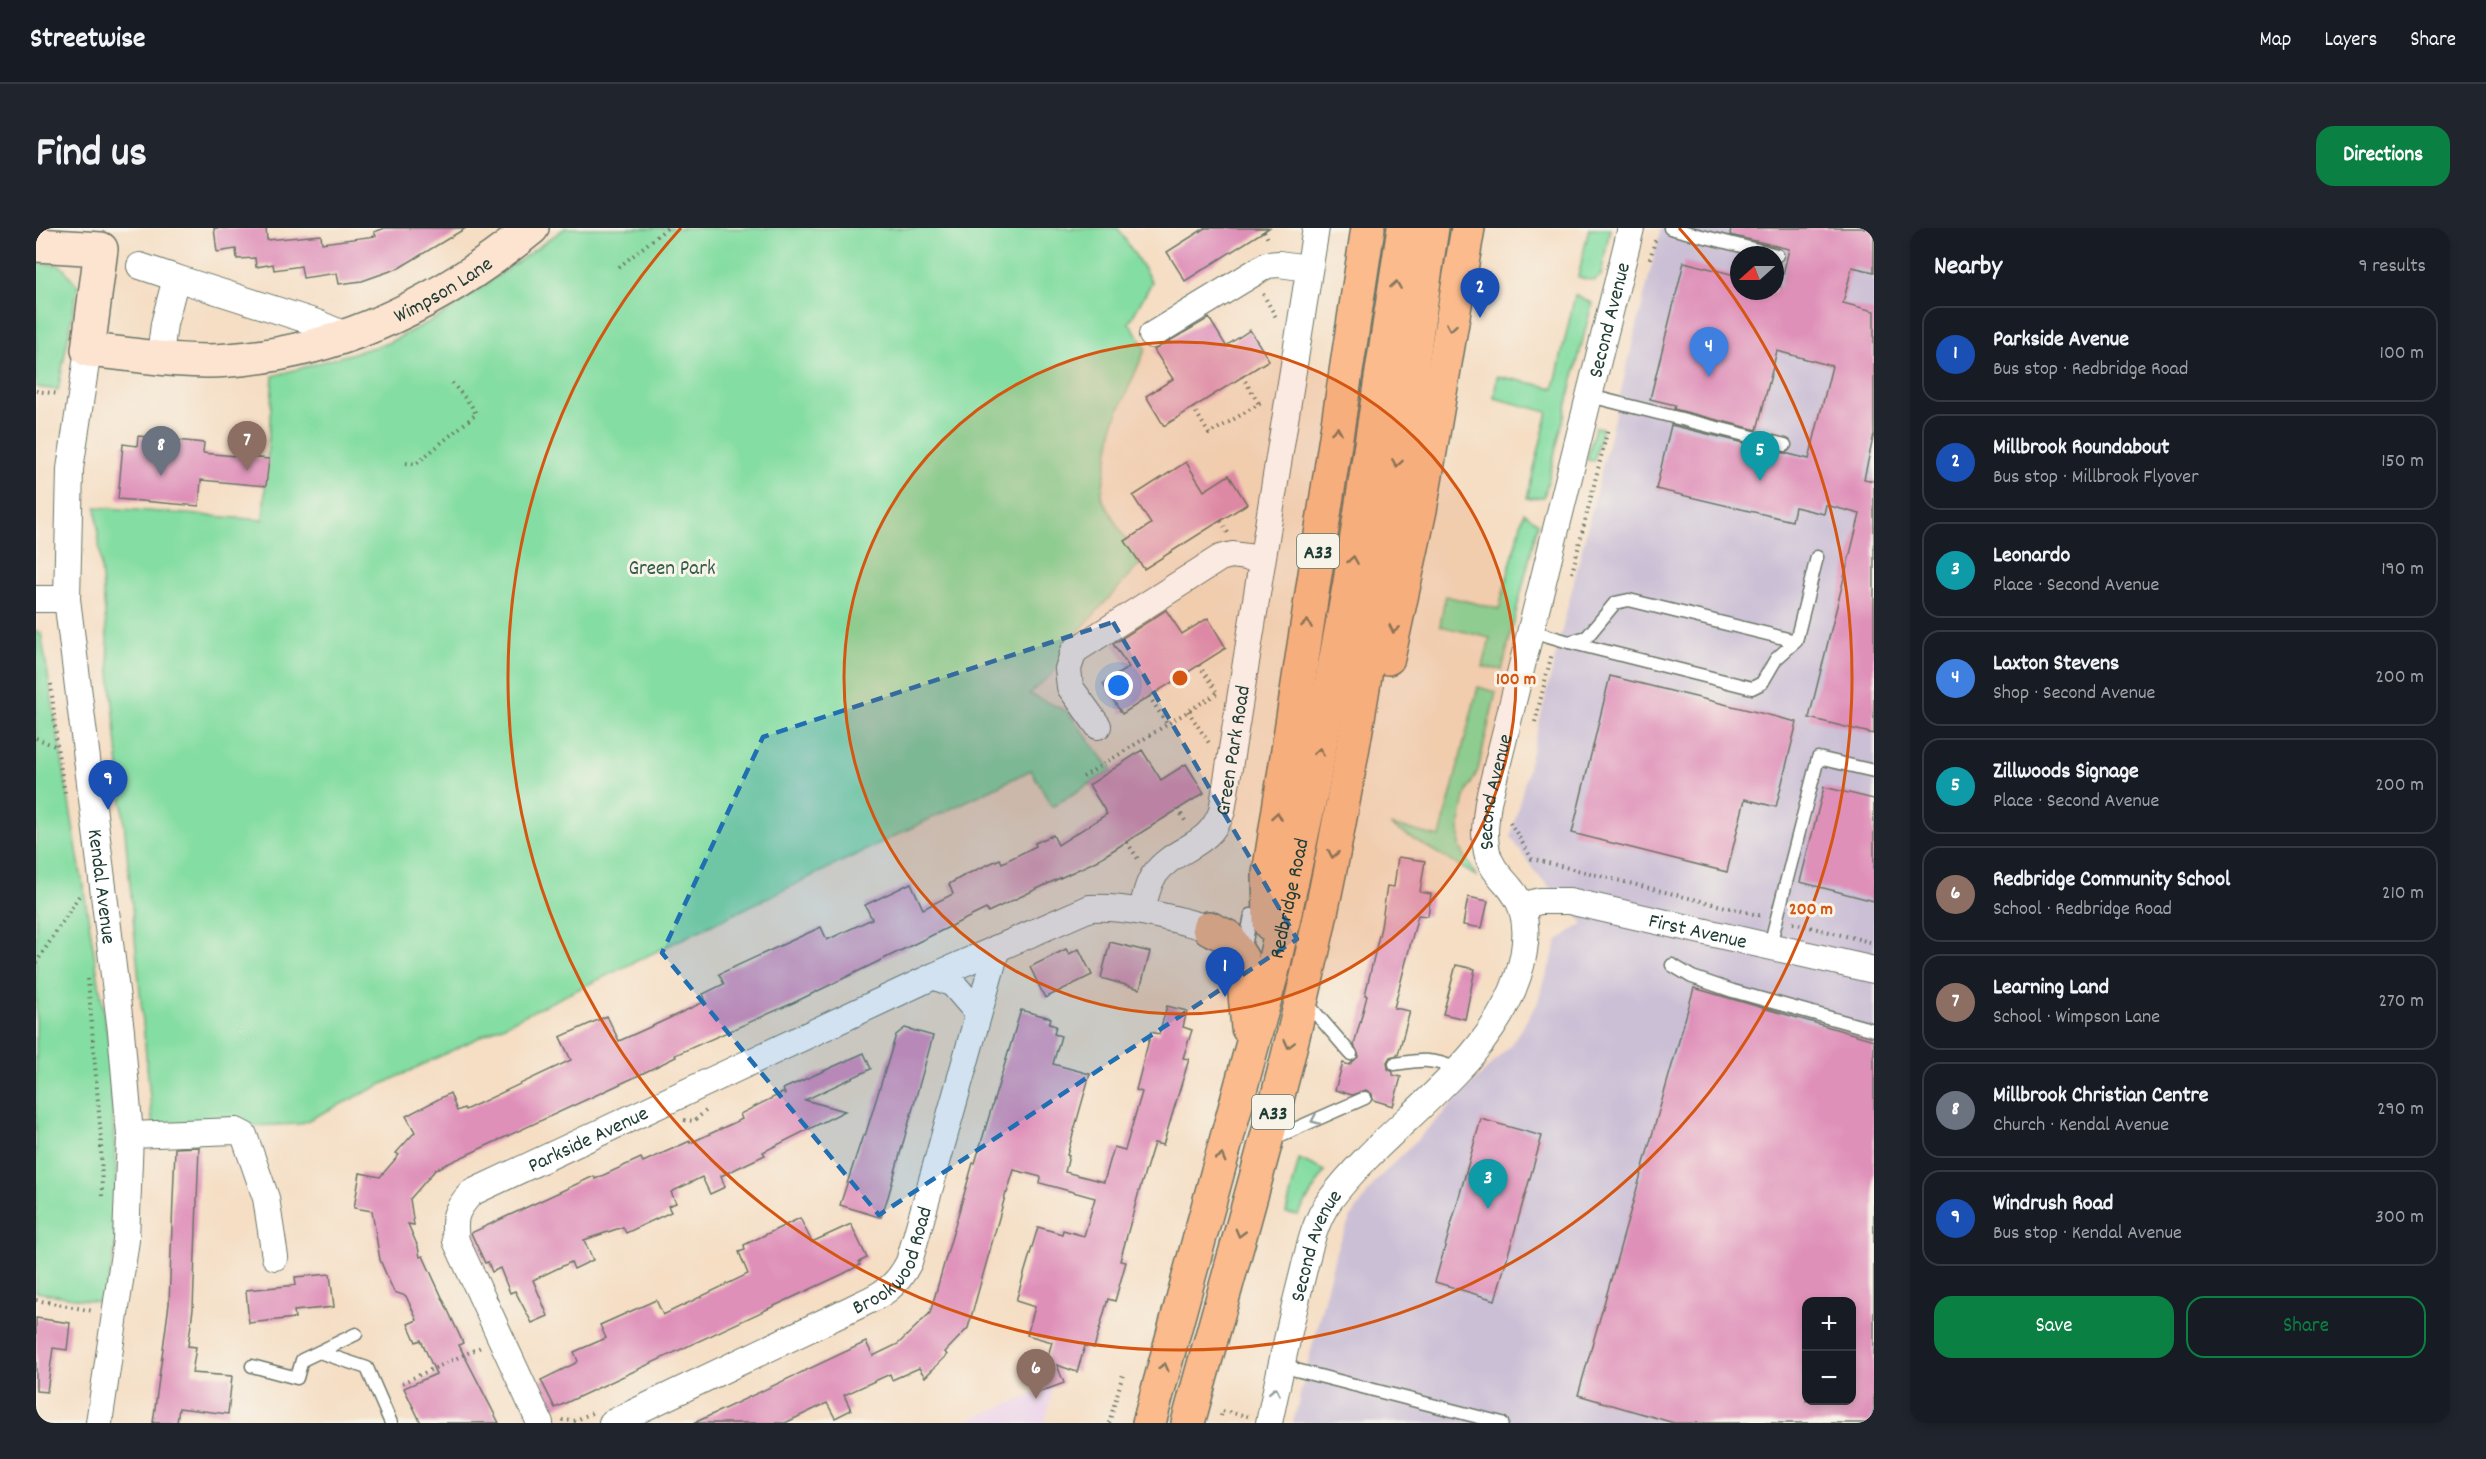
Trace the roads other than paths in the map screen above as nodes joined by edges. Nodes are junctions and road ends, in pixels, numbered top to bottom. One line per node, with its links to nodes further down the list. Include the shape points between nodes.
1 (532, 228): 16 (street, Wimpson Lane, via 450,288 382,323)
2 (1316, 228): 13 (street, Green Park Road)
3 (1368, 228): 32 (highway, A33, one-way to 3)
4 (1404, 228): 19 (highway, A33, one-way to 4)
5 (1432, 228): 19 (highway, A33)
6 (1468, 228): 31 (highway, A33, one-way to 31, via 1420,510 1379,700)
7 (1631, 228): 20 (street, Second Avenue)
8 (1670, 228): 11 (lane)
9 (101, 238): 10 (street); 17 (street)
10 (36, 245)
11 (1741, 246)
12 (140, 266): 14 (street)
13 (1308, 268): 15 (street, via 1267,266); 23 (street, Green Park Road)
14 (176, 278): 16 (street); 18 (street)
15 (1152, 334)
16 (345, 335): 18 (street, Wimpson Lane, via 305,348 227,361)
17 (88, 350): 18 (street, Wimpson Lane); 25 (street, Kendal Avenue, via 70,470)
18 (160, 356)
19 (1398, 364): 31 (highway, Redbridge Road / A33, one-way to 31, via 1358,723); 42 (highway, Redbridge Road / A33, one-way to 19)
20 (1590, 396): 21 (lane); 26 (street, Second Avenue)
21 (1785, 445)
22 (1817, 557): 27 (lane)
23 (1262, 559): 29 (street, via 1232,555 1220,558 1074,651 1068,669 1070,687); 34 (street, Green Park Road, via 1229,691 1229,760 1222,811 1209,834 1160,868 1151,880)
24 (36, 599): 25 (street)
25 (68, 599): 52 (street, Kendal Avenue, via 121,1030)
26 (1532, 632): 28 (lane); 33 (street, Second Avenue, via 1484,827 1487,853 1497,874)
27 (1796, 641): 28 (lane, via 1629,600 1615,603 1587,637); 28 (lane, via 1776,659 1762,683 1752,688)
28 (1569, 642)
29 (1098, 726)
30 (1874, 771): 37 (lane, via 1818,758)
31 (1344, 797): 44 (highway, Redbridge Road / A33, one-way to 44)
32 (1269, 874): 35 (highway); 42 (highway, A33)
33 (1522, 906): 37 (street, First Avenue, via 1540,901 1569,902); 50 (street, Second Avenue, via 1526,935 1518,976 1500,1014)
34 (1142, 911): 36 (street, Parkside Avenue); 38 (street, Parkside Avenue, via 1090,908)
35 (1251, 915): 36 (highway, via 1242,922); 39 (lane)
36 (1209, 928): 39 (highway, via 1228,937)
37 (1770, 945): 41 (street, First Avenue)
38 (997, 948): 43 (street, Parkside Avenue); 45 (street, Brookwood Road)
39 (1242, 959): 48 (highway)
40 (1672, 965): 46 (lane, via 1692,978 1723,988)
41 (1874, 970)
42 (1272, 973): 48 (highway, Redbridge Road / A33)
43 (934, 976): 45 (street, via 953,984); 61 (street, Parkside Avenue, via 471,1193 458,1208 454,1222 456,1240)
44 (1301, 997): 47 (lane); 53 (highway, Redbridge Road / A33, one-way to 53)
45 (978, 1013): 62 (street, Brookwood Road, via 909,1262 900,1279 886,1292)
46 (1874, 1030)
47 (1351, 1054)
48 (1250, 1056): 63 (highway, Redbridge Road / A33, one-way to 48)
49 (1395, 1064): 50 (lane, via 1425,1059)
50 (1457, 1069): 57 (street, Second Avenue, via 1373,1151 1329,1202 1311,1239)
51 (1365, 1098): 53 (lane, one-way to 53)
52 (130, 1135): 54 (street, via 236,1131 244,1135 266,1198); 59 (street, Kendal Avenue, via 126,1240)
53 (1264, 1143): 64 (highway, Redbridge Road / A33, one-way to 64)
54 (275, 1257)
55 (356, 1334): 56 (lane)
56 (319, 1352): 58 (lane, via 302,1360 297,1378); 60 (lane, via 367,1368)
57 (1282, 1359): 65 (street, Second Avenue, one-way to 57); 66 (lane, via 1296,1370)
58 (252, 1366)
59 (99, 1423)
60 (391, 1423)
61 (540, 1423)
62 (612, 1423)
63 (1149, 1423)
64 (1188, 1423)
65 (1269, 1423)
66 (1502, 1423)

